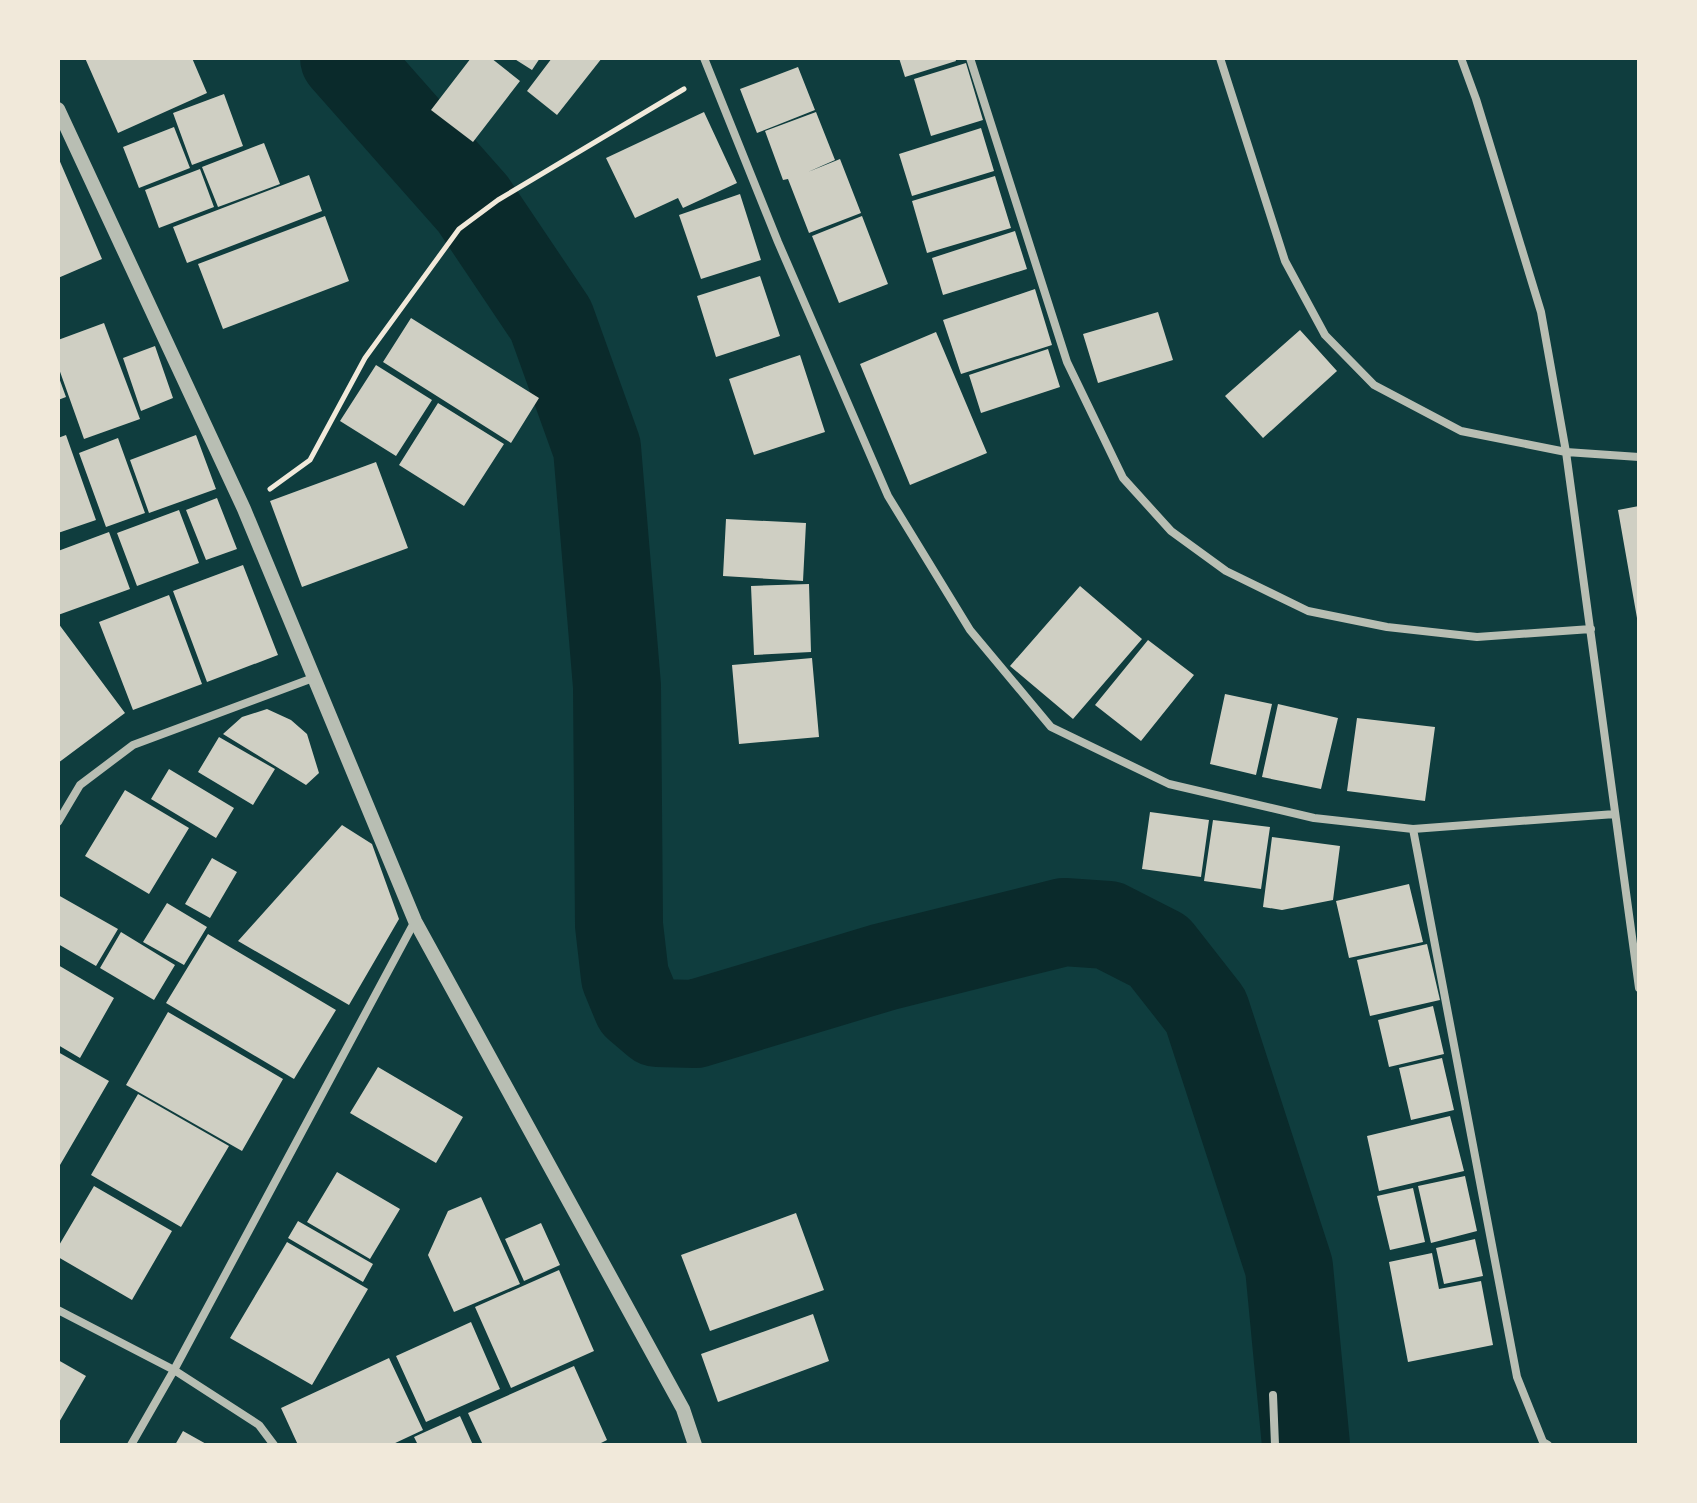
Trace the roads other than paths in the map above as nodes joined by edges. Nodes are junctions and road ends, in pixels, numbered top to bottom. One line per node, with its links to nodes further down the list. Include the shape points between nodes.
1 (704, 58): 12 (street, via 888,496 970,630 1051,727 1169,784 1314,818)
2 (970, 58): 8 (street, via 1067,362 1123,478 1171,531 1226,571 1308,611 1477,637)
3 (1220, 58): 6 (street, via 1285,261 1325,335 1374,385 1461,431)
4 (1461, 58): 6 (street, via 1541,312)
5 (58, 109): 9 (street, via 244,509)
6 (1566, 452): 7 (street); 8 (street)
7 (1639, 457)
8 (1591, 629): 10 (street)
9 (313, 678): 11 (street, via 133,745 80,785); 13 (street)
10 (1615, 814): 12 (street); 14 (street)
11 (58, 822)
12 (1413, 829): 22 (street, via 1517,1377)
13 (415, 921): 16 (street); 20 (street, via 683,1409)
14 (1639, 988)
15 (58, 1310): 16 (street)
16 (174, 1370): 18 (street); 19 (street, via 259,1425)
17 (1273, 1395): 21 (street)
18 (131, 1445)
19 (274, 1445)
20 (695, 1445)
21 (1275, 1445)
22 (1548, 1445)

